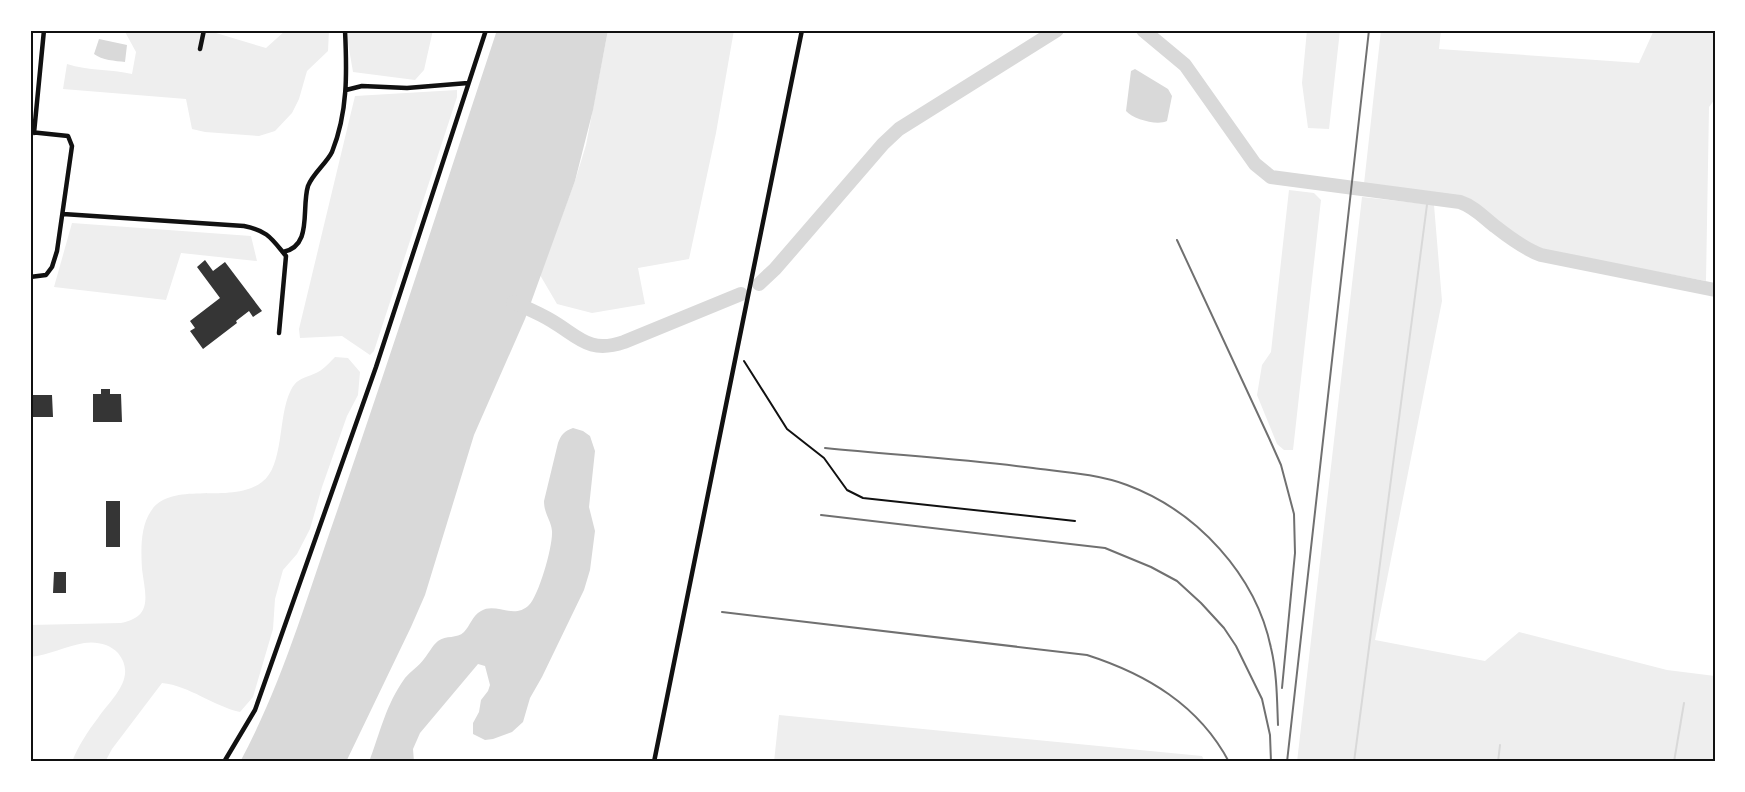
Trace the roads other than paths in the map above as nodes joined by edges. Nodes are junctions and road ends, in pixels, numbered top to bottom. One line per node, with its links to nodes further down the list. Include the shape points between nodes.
1 (44, 30): 9 (street)
2 (204, 30): 6 (street)
3 (345, 30): 8 (street)
4 (486, 30): 7 (street)
5 (802, 30): 17 (street)
6 (200, 49)
7 (468, 83): 8 (street, via 407,88 362,86); 16 (street, via 376,367 255,710)
8 (346, 90): 11 (street, via 331,153 308,186 301,241)
9 (32, 132): 10 (street, via 68,136 72,142)
10 (63, 214): 11 (street, via 255,228 268,235); 12 (street, via 52,267 46,275)
11 (283, 252): 13 (street, via 286,261)
12 (30, 276)
13 (279, 333)
14 (744, 361): 15 (lane, via 787,429 824,458 854,494)
15 (1075, 521)
16 (224, 762)
17 (654, 762)

